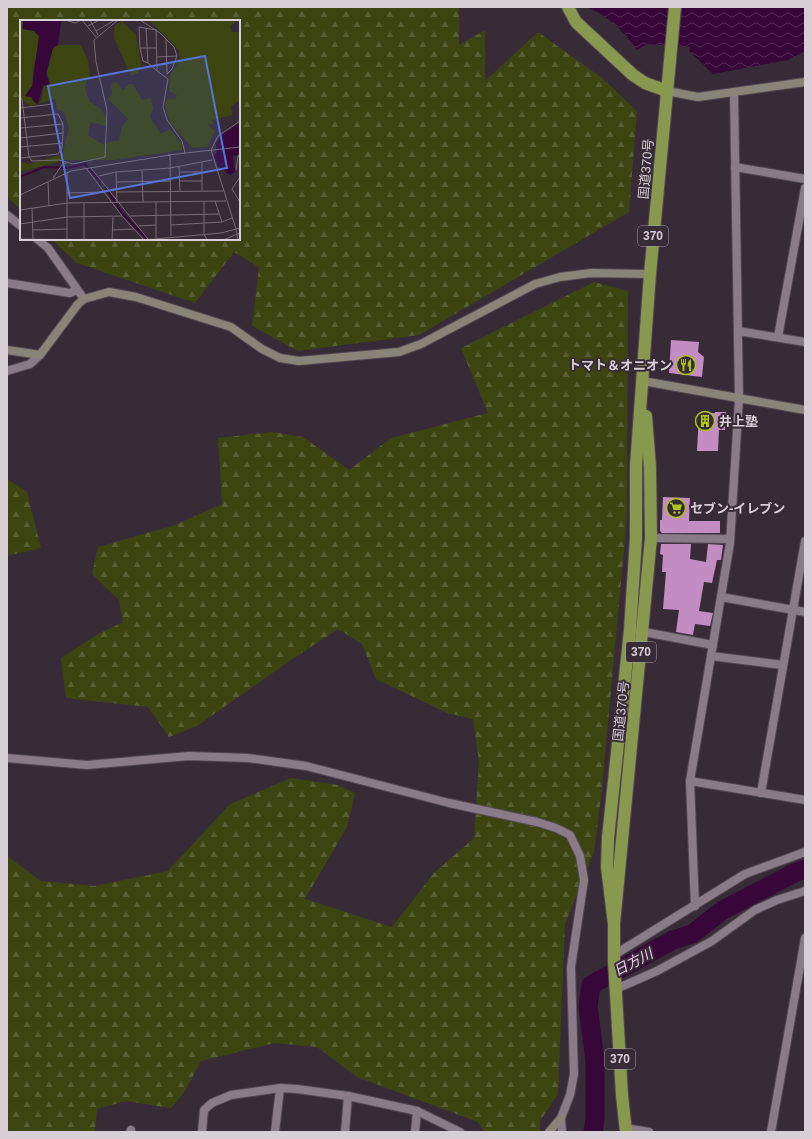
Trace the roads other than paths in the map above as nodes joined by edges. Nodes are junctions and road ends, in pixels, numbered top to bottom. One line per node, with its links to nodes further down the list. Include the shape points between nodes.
1 (568, 7): 4 (highway, via 576,22 633,75)
2 (674, 7): 4 (highway, 370)
3 (805, 82): 5 (street)
4 (667, 91): 5 (street, via 698,97); 12 (highway, 国道370号 / 370)
5 (734, 92): 6 (street)
6 (735, 167): 7 (street); 16 (street)
7 (805, 179)
8 (805, 188): 17 (street)
9 (7, 215): 10 (street)
10 (20, 225)
11 (38, 240): 14 (street, via 48,248)
12 (650, 274): 15 (street, via 591,273 560,277 535,284 421,344 399,352 299,361 280,358 231,328 136,297 109,292); 22 (highway, 国道370号 / 370)
13 (7, 283): 14 (street, via 70,292)
14 (77, 290): 15 (street)
15 (84, 299): 20 (street)
16 (738, 331): 17 (street); 23 (street)
17 (778, 338): 18 (street)
18 (805, 342)
19 (7, 350): 20 (street)
20 (40, 355): 21 (street, via 30,364)
21 (7, 371)
22 (643, 381): 23 (street); 25 (highway, 国道370号 / 370, via 650,467); 42 (highway, 国道370号 / 370, via 636,466 636,538 630,630 608,838 607,867)
23 (739, 399): 24 (street); 26 (street)
24 (805, 410)
25 (652, 538): 26 (street); 31 (highway, 国道370号 / 370)
26 (730, 539): 28 (street)
27 (805, 541): 29 (street)
28 (721, 597): 29 (street); 32 (street)
29 (793, 610): 30 (street); 34 (street)
30 (805, 612)
31 (644, 632): 32 (street); 42 (highway, 国道370号 / 370)
32 (713, 645): 33 (street)
33 (711, 656): 34 (street); 36 (street)
34 (783, 665): 37 (street)
35 (7, 758): 49 (street, via 87,765 189,756 248,758 306,766 449,803 537,822 570,835 580,856 584,880 571,967 574,1074)
36 (690, 781): 37 (street); 41 (street)
37 (761, 793): 38 (street)
38 (805, 800)
39 (805, 852): 41 (street, via 745,874)
40 (805, 890): 45 (street, via 755,910 712,941 658,971)
41 (695, 906): 44 (street)
42 (614, 924): 44 (highway, 国道370号 / 370)
43 (805, 938): 59 (street)
44 (614, 958): 45 (highway, 国道370号 / 370)
45 (616, 988): 50 (highway, 国道370号 / 370)
46 (280, 1088): 47 (street); 51 (street, via 231,1095 212,1103 204,1110); 52 (street)
47 (348, 1096): 48 (street); 53 (street)
48 (417, 1111): 54 (street); 55 (street)
49 (562, 1118): 56 (street); 57 (street)
50 (626, 1130): 58 (street)
51 (202, 1132)
52 (275, 1132)
53 (345, 1132)
54 (415, 1132)
55 (460, 1132)
56 (549, 1132)
57 (562, 1132)
58 (649, 1132)
59 (771, 1132)

